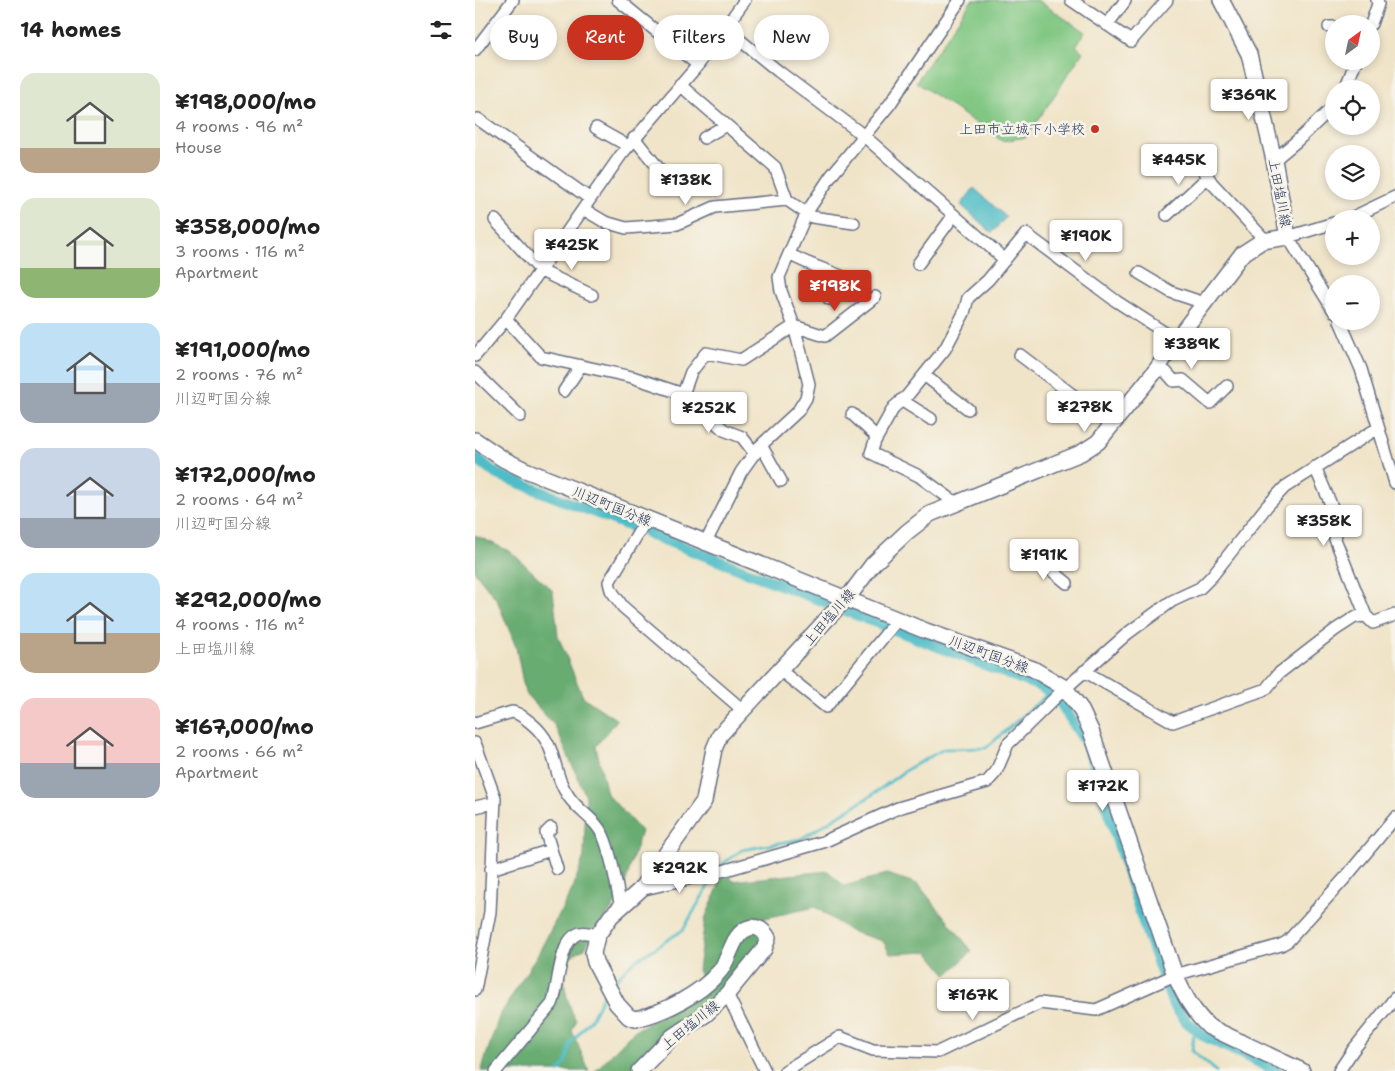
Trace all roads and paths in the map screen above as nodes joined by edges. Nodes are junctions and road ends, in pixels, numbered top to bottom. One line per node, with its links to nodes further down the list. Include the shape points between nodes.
1 (513, 0): 14 (street)
2 (618, 0): 16 (street)
3 (745, 0): 10 (street)
4 (960, 0): 22 (street, via 889,104)
5 (1071, 0): 12 (street)
6 (1125, 0): 12 (street)
7 (1167, 0): 12 (street, via 1131,41)
8 (1221, 0): 26 (main road, 上田塩川線, via 1249,54)
9 (1377, 0): 11 (street)
10 (734, 15)
11 (1374, 15)
12 (1107, 25)
13 (744, 43): 22 (street)
14 (475, 50)
15 (701, 60): 16 (street)
16 (698, 64): 17 (street)
17 (680, 86): 20 (street); 24 (street)
18 (1325, 114): 26 (street)
19 (478, 119): 30 (street)
20 (726, 125): 23 (street); 31 (street, via 775,167)
21 (596, 128): 24 (street)
22 (863, 135): 34 (street); 35 (street)
23 (704, 138)
24 (631, 142): 27 (street); 30 (street)
25 (1185, 155): 28 (street)
26 (1274, 160): 40 (main road, 上田塩川線)
27 (660, 170)
28 (1208, 177): 36 (street); 41 (street)
29 (1395, 197): 33 (street)
30 (589, 198): 32 (street)
31 (787, 200): 32 (street, via 715,207 677,224 627,228 605,222); 34 (street)
32 (583, 209): 45 (street)
33 (1368, 210)
34 (807, 212): 38 (street, via 812,217); 42 (street)
35 (954, 215): 43 (street); 44 (street)
36 (1167, 215)
37 (495, 220): 45 (street)
38 (854, 223)
39 (1325, 226): 40 (street)
40 (1288, 237): 41 (main road, 上田塩川線); 51 (street)
41 (1266, 240): 53 (main road, 上田塩川線, via 1249,247 1242,254)
42 (789, 254): 47 (street, via 812,267); 55 (street, via 779,277)
43 (1005, 260): 57 (street, via 1026,234 1116,301); 63 (street, via 969,298 952,337)
44 (918, 264)
45 (541, 271): 49 (street); 54 (street)
46 (1139, 273): 53 (street, via 1171,292)
47 (844, 277): 48 (street); 52 (street)
48 (857, 283)
49 (592, 295)
50 (875, 297): 55 (street, via 825,336)
51 (1325, 297)
52 (829, 299)
53 (1204, 303): 57 (main road, 上田塩川線)
54 (506, 319): 59 (street); 60 (street, via 541,357)
55 (794, 326): 66 (street, via 741,360 706,352 691,372); 76 (street, via 809,384 807,398)
56 (1344, 330): 73 (street, via 1361,369)
57 (1176, 340): 61 (main road, 上田塩川線)
58 (1020, 355): 72 (street)
59 (475, 356)
60 (580, 367): 65 (street); 66 (street, via 631,377)
61 (1157, 369): 64 (street, via 1166,372 1174,381 1183,380 1209,402); 72 (main road, 上田塩川線)
62 (475, 372): 70 (street)
63 (924, 375): 67 (street); 68 (street)
64 (1227, 386)
65 (564, 391)
66 (683, 394): 76 (street, via 724,430 742,437)
67 (901, 400): 71 (street); 74 (street)
68 (968, 410)
69 (852, 414): 74 (street)
70 (520, 416)
71 (931, 419)
72 (1111, 424): 81 (main road, 上田塩川線, via 1098,442 1081,452)
73 (1378, 428): 77 (street); 78 (street)
74 (877, 437): 81 (street, via 871,453 919,476)
75 (475, 440): 82 (main road, 川辺町国分線, via 523,469)
76 (758, 450): 79 (street); 83 (street, via 741,472)
77 (1315, 467): 88 (street, via 1338,521 1335,539); 91 (street, via 1279,493 1200,588 1172,601)
78 (1392, 467): 80 (street)
79 (781, 481)
80 (1395, 483)
81 (956, 503): 86 (main road, 上田塩川線, via 930,514 907,532 873,564)
82 (645, 520): 83 (main road, 川辺町国分線); 93 (street, via 609,582 611,590 623,607)
83 (705, 544): 86 (main road, 川辺町国分線)
84 (1039, 560): 85 (street)
85 (1067, 583)
86 (845, 598): 89 (main road, 川辺町国分線); 90 (main road, 上田塩川線)
87 (1395, 615): 88 (street, via 1373,623)
88 (1366, 616): 91 (street, via 1355,617 1335,630 1278,674 1266,689 1173,722)
89 (898, 619): 90 (street, via 825,707); 92 (main road, 川辺町国分線, via 1033,670)
90 (781, 671): 93 (main road, 上田塩川線)
91 (1084, 671): 92 (street)
92 (1059, 694): 103 (street, via 1008,744 996,772 987,782 898,808 823,842 720,872); 106 (main road, 川辺町国分線, via 1080,708 1091,731)
93 (744, 711): 103 (main road, 上田塩川線, via 720,735 714,749 704,801)
94 (475, 723): 104 (street, via 512,712 539,730 553,752 567,795 594,820 605,839)
95 (475, 743): 96 (street)
96 (495, 804): 97 (street); 101 (street)
97 (475, 807)
98 (1395, 818): 106 (street, via 1288,941)
99 (551, 828): 100 (street, via 546,833)
100 (551, 850): 101 (street); 102 (street)
101 (491, 869): 107 (street, via 490,912)
102 (557, 869)
103 (640, 890): 104 (main road, 上田塩川線)
104 (621, 907): 105 (main road, 上田塩川線)
105 (597, 936): 108 (main road, 上田塩川線, via 593,953 595,962 617,1004 629,1017 636,1019 687,998 706,986 721,970 743,931 750,927 761,930 768,938 764,950); 110 (street, via 582,932 569,942 561,957 557,993 552,1004)
106 (1175, 975): 113 (street, via 1096,1010 1040,1003 938,1052 873,1050 839,1036); 114 (main road, 川辺町国分線, via 1185,998 1209,1027)
107 (475, 990)
108 (727, 994): 111 (main road, 上田塩川線, via 672,1038); 112 (street)
109 (1395, 998): 115 (street)
110 (496, 1071)
111 (639, 1071)
112 (765, 1071)
113 (785, 1071)
114 (1302, 1071)
115 (1339, 1071)

